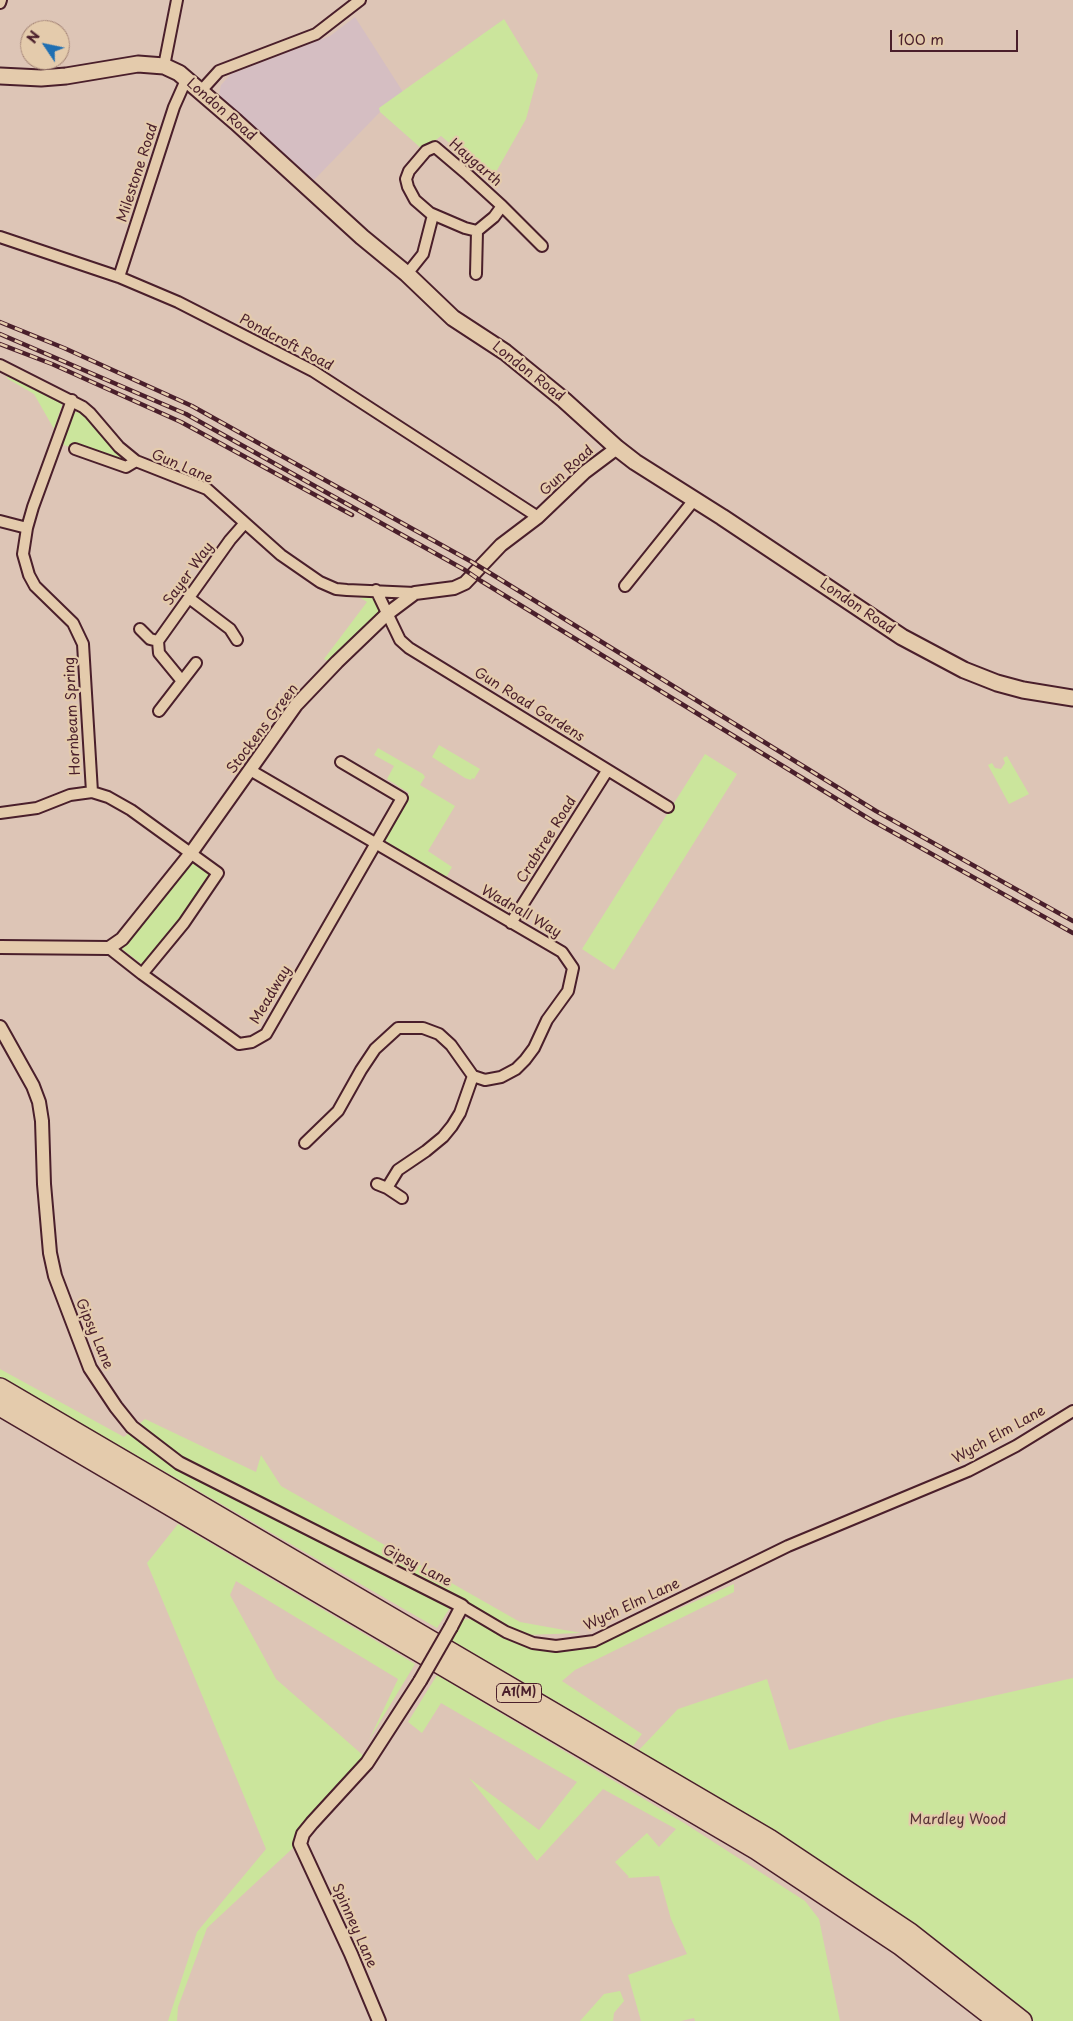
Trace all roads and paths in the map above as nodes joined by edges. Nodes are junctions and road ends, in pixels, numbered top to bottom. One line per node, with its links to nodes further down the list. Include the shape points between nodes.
1 (177, 0): 3 (street)
2 (360, 0): 6 (street, via 316,34 220,71)
3 (164, 66): 4 (main road, London Road, via 138,64 41,78); 5 (main road, London Road)
4 (0, 76)
5 (186, 80): 6 (main road, London Road); 14 (street, Milestone Road, via 174,107)
6 (200, 92): 12 (main road, London Road, via 362,238)
7 (502, 206): 8 (street, Haygarth, via 435,147 426,151 406,179 415,200); 9 (street, Haygarth); 11 (street)
8 (433, 215): 9 (street, Haygarth); 12 (street, via 423,254)
9 (477, 231): 13 (street)
10 (0, 238): 14 (street, Pondcroft Road)
11 (542, 246)
12 (408, 274): 17 (main road, London Road, via 453,318 505,352)
13 (476, 274)
14 (119, 277): 21 (street, Pondcroft Road, via 178,302 313,371)
15 (0, 365): 16 (street, Gun Lane)
16 (72, 400): 19 (street, Gun Lane, via 90,413 119,447); 24 (street, Hornbeam Spring)
17 (617, 448): 20 (main road, London Road); 21 (street, Gun Road, via 585,472)
18 (75, 449): 19 (street, via 126,467)
19 (136, 461): 23 (street, Gun Lane, via 207,489)
20 (694, 500): 25 (street); 35 (main road, London Road, via 902,638 997,683)
21 (538, 517): 27 (street, Gun Road, via 501,544 465,583 454,588)
22 (0, 521): 24 (street)
23 (244, 524): 26 (street, Gun Lane, via 320,582 336,589); 28 (street, Sayer Way)
24 (26, 528): 40 (street, Hornbeam Spring, via 23,554 29,575 42,594 73,622 83,644)
25 (624, 586)
26 (376, 590): 27 (street, Gun Lane); 29 (street, Gun Road Gardens)
27 (415, 593): 29 (street, Stockens Green)
28 (188, 598): 31 (street, via 230,629); 32 (street, Sayer Way)
29 (387, 614): 38 (street, Stockens Green, via 296,705); 39 (street, Gun Road Gardens, via 400,640 409,648 546,730)
30 (140, 629): 32 (street, via 150,639)
31 (237, 640)
32 (158, 641): 34 (street, via 159,653)
33 (196, 663): 34 (street)
34 (182, 681): 36 (street)
35 (1073, 698)
36 (159, 711)
37 (341, 762): 43 (street, Meadway, via 402,798)
38 (250, 770): 43 (street, Wadnall Way); 44 (street, Stockens Green)
39 (607, 771): 41 (street, Gun Road Gardens); 45 (street, Crabtree Road)
40 (92, 792): 42 (street, via 70,795 37,808); 44 (street, Hornbeam Spring, via 118,801)
41 (668, 807)
42 (0, 813)
43 (375, 843): 45 (street, Wadnall Way); 48 (street, Meadway, via 266,1034 252,1042 239,1044)
44 (191, 853): 47 (street, Stockens Green, via 122,938); 48 (street, via 218,873 184,923)
45 (511, 923): 50 (street, Wadnall Way, via 562,952 574,968 568,991 525,1060 501,1077 485,1080)
46 (0, 947): 47 (street)
47 (109, 948): 48 (street, Meadway)
48 (142, 974)
49 (0, 1027): 56 (street, Gipsy Lane, via 39,1102 50,1253 55,1276 90,1368 116,1407 132,1427 180,1463)
50 (473, 1076): 51 (street, via 439,1034 423,1028 398,1028 375,1048 338,1110); 52 (street, via 460,1113 443,1137 382,1186)
51 (305, 1143)
52 (402, 1198)
53 (0, 1388): 59 (highway, A1(M), via 769,1839 910,1933)
54 (0, 1406): 58 (highway, A1(M), via 757,1850 900,1945)
55 (1073, 1411): 56 (street, Wych Elm Lane, via 968,1471 788,1546 594,1642 556,1646 533,1643 506,1632)
56 (462, 1606): 57 (street, Spinney Lane, bridge, via 420,1681 367,1764 312,1823 300,1844)
57 (378, 2021)
58 (998, 2021)
59 (1022, 2021)

